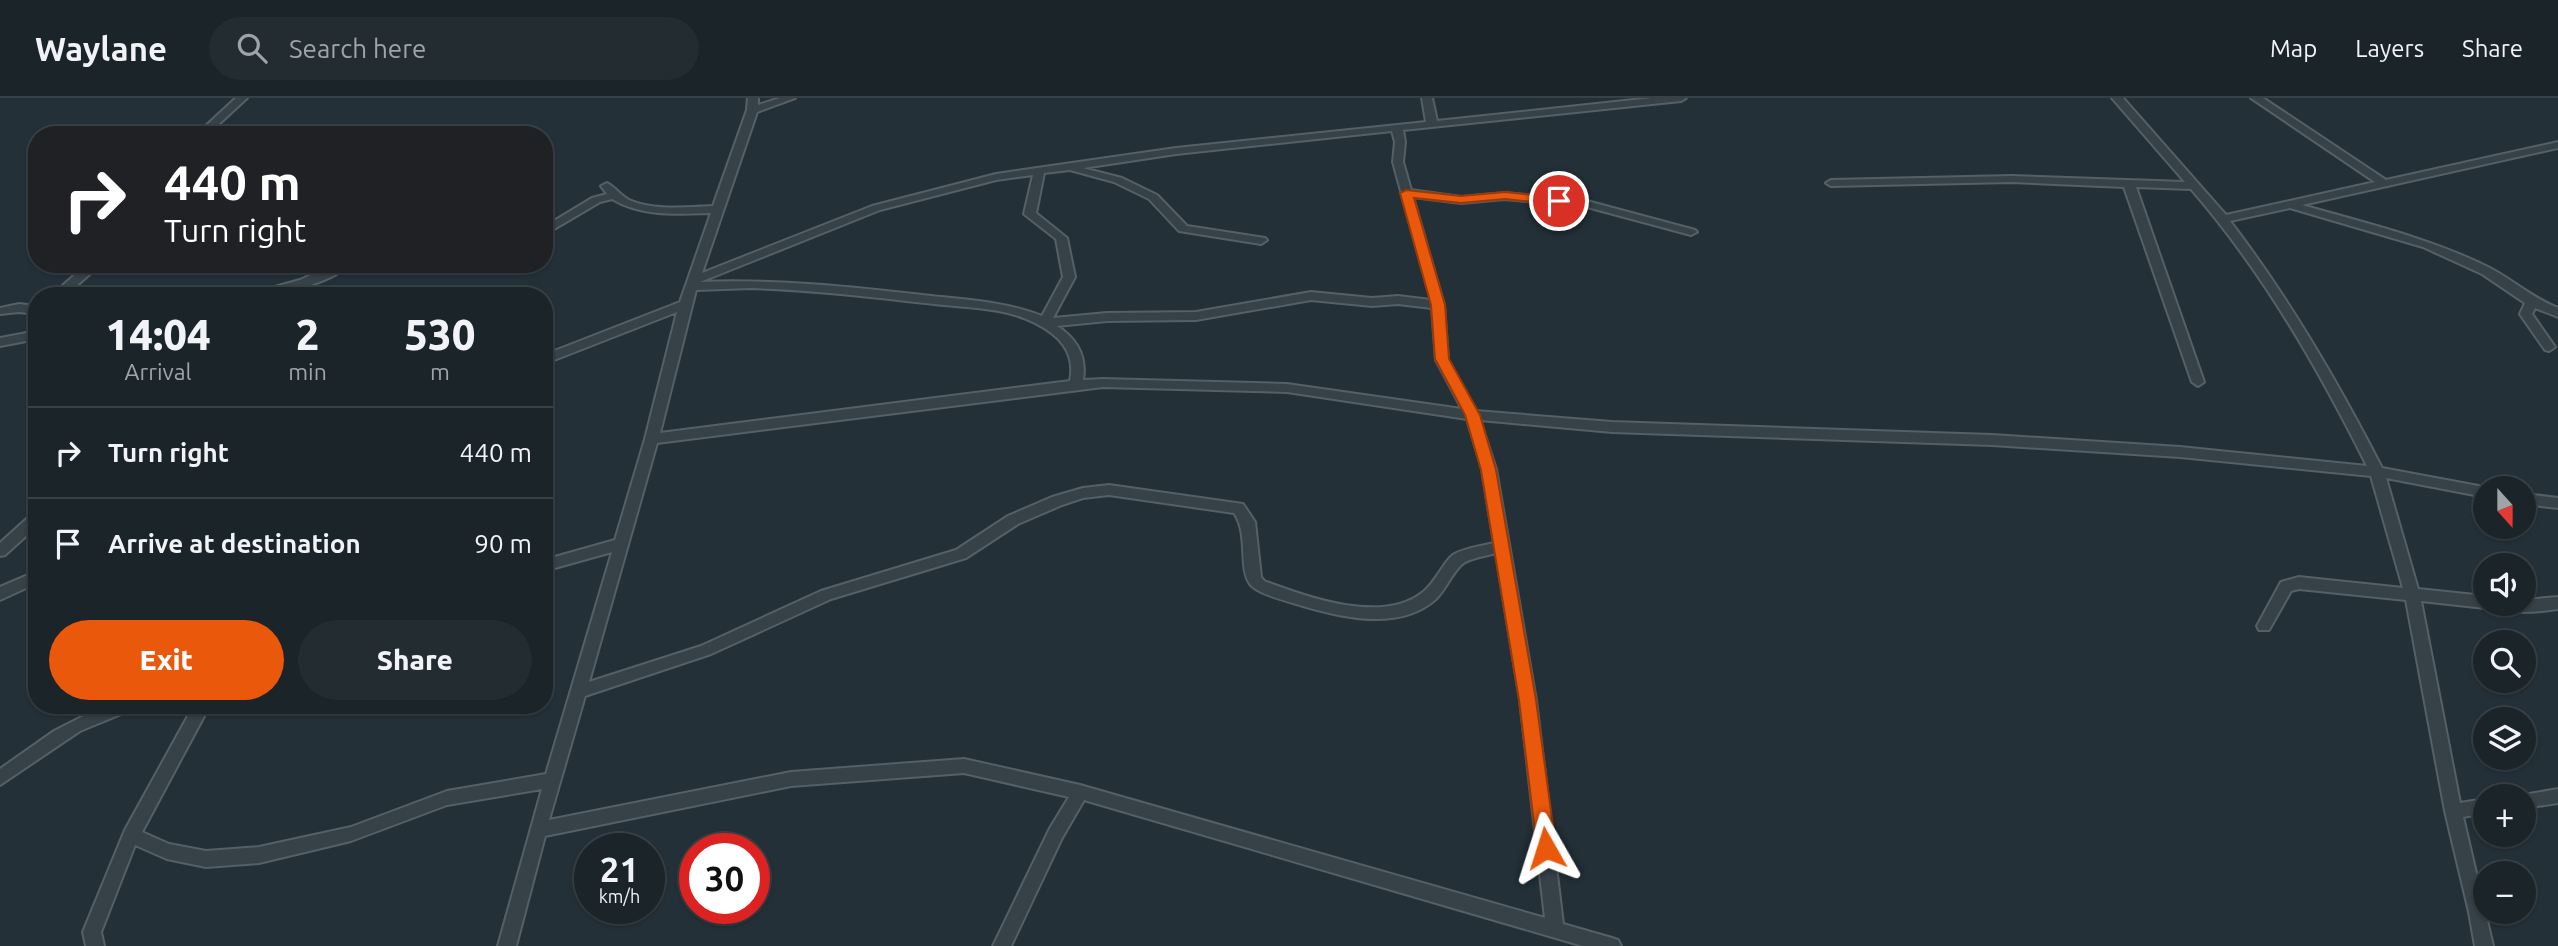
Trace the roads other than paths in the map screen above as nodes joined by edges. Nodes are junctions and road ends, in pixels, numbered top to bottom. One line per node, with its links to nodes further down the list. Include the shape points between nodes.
1 (242, 98): 9 (street)
2 (790, 98): 7 (street)
3 (1427, 98): 8 (street)
4 (1681, 98): 8 (street)
5 (2118, 98): 17 (street)
6 (2256, 98): 16 (street)
7 (752, 104): 20 (street)
8 (1432, 124): 10 (street)
9 (211, 126)
10 (1398, 128): 12 (street); 18 (street, via 1398,162)
11 (2558, 145): 16 (street)
12 (1067, 167): 13 (street); 24 (street, via 1118,180 1153,197 1183,229)
13 (1039, 171): 27 (street, via 876,208); 36 (street, via 1030,214 1062,238 1069,276)
14 (1831, 183): 15 (street, via 2012,179)
15 (2129, 184): 17 (street); 41 (street)
16 (2385, 184): 19 (street)
17 (2194, 186): 21 (street)
18 (1406, 193): 23 (street, via 1461,200 1505,196 1587,204); 32 (street)
19 (2289, 205): 21 (street); 30 (street, via 2427,246 2486,271)
20 (719, 209): 22 (street, via 644,207 622,202 609,191); 27 (street)
21 (2223, 219): 45 (street, via 2263,272)
22 (553, 226)
23 (1691, 232)
24 (1261, 240)
25 (84, 273): 28 (street)
26 (326, 273): 29 (street)
27 (693, 283): 31 (street); 36 (street, via 814,286 1007,309)
28 (68, 287)
29 (289, 287)
30 (2532, 302): 35 (street); 39 (street, via 2526,314)
31 (685, 304): 40 (street); 44 (street)
32 (1438, 305): 36 (street, via 1311,296 1196,316); 43 (street, via 1442,359)
33 (28, 309): 34 (street)
34 (2, 311)
35 (2558, 313)
36 (1044, 323): 42 (street, via 1077,355)
37 (28, 337): 38 (street)
38 (0, 342)
39 (2549, 347)
40 (553, 355)
41 (2199, 382)
42 (1076, 385): 43 (street, via 1287,388); 44 (street)
43 (1472, 415): 45 (street, via 1612,427 2153,450); 51 (street, via 1489,470)
44 (652, 439): 50 (street)
45 (2377, 472): 46 (street); 58 (street)
46 (2473, 490)
47 (2536, 500): 48 (street)
48 (2558, 503)
49 (28, 525): 52 (street)
50 (621, 544): 53 (street); 63 (street)
51 (1503, 546): 63 (street, via 1457,559 1424,600 1377,614 1306,603 1259,585 1252,569 1248,522 1238,508 1109,490 1083,493 1013,520 961,554 826,595 706,650); 75 (street)
52 (0, 551)
53 (553, 563)
54 (28, 578): 55 (street)
55 (0, 580)
56 (28, 580): 57 (street)
57 (0, 594)
58 (2412, 595): 59 (street); 62 (street, via 2293,584 2286,586); 72 (street)
59 (2473, 601)
60 (2558, 603): 61 (street)
61 (2536, 606)
62 (2264, 626)
63 (578, 692): 67 (street)
64 (102, 714): 66 (street, via 66,728)
65 (197, 714): 74 (street)
66 (0, 778)
67 (552, 780): 73 (street); 74 (street, via 447,798 351,834 259,855 206,859 167,851)
68 (1080, 792): 73 (street, via 964,766 791,779); 75 (street); 78 (street)
69 (2558, 796): 70 (street)
70 (2536, 799)
71 (2473, 808): 72 (street)
72 (2453, 811): 80 (street)
73 (538, 830): 77 (street)
74 (131, 835): 76 (street, via 92,932)
75 (1555, 929): 79 (street)
76 (95, 946)
77 (507, 946)
78 (1002, 946)
79 (1612, 946)
80 (2484, 946)

